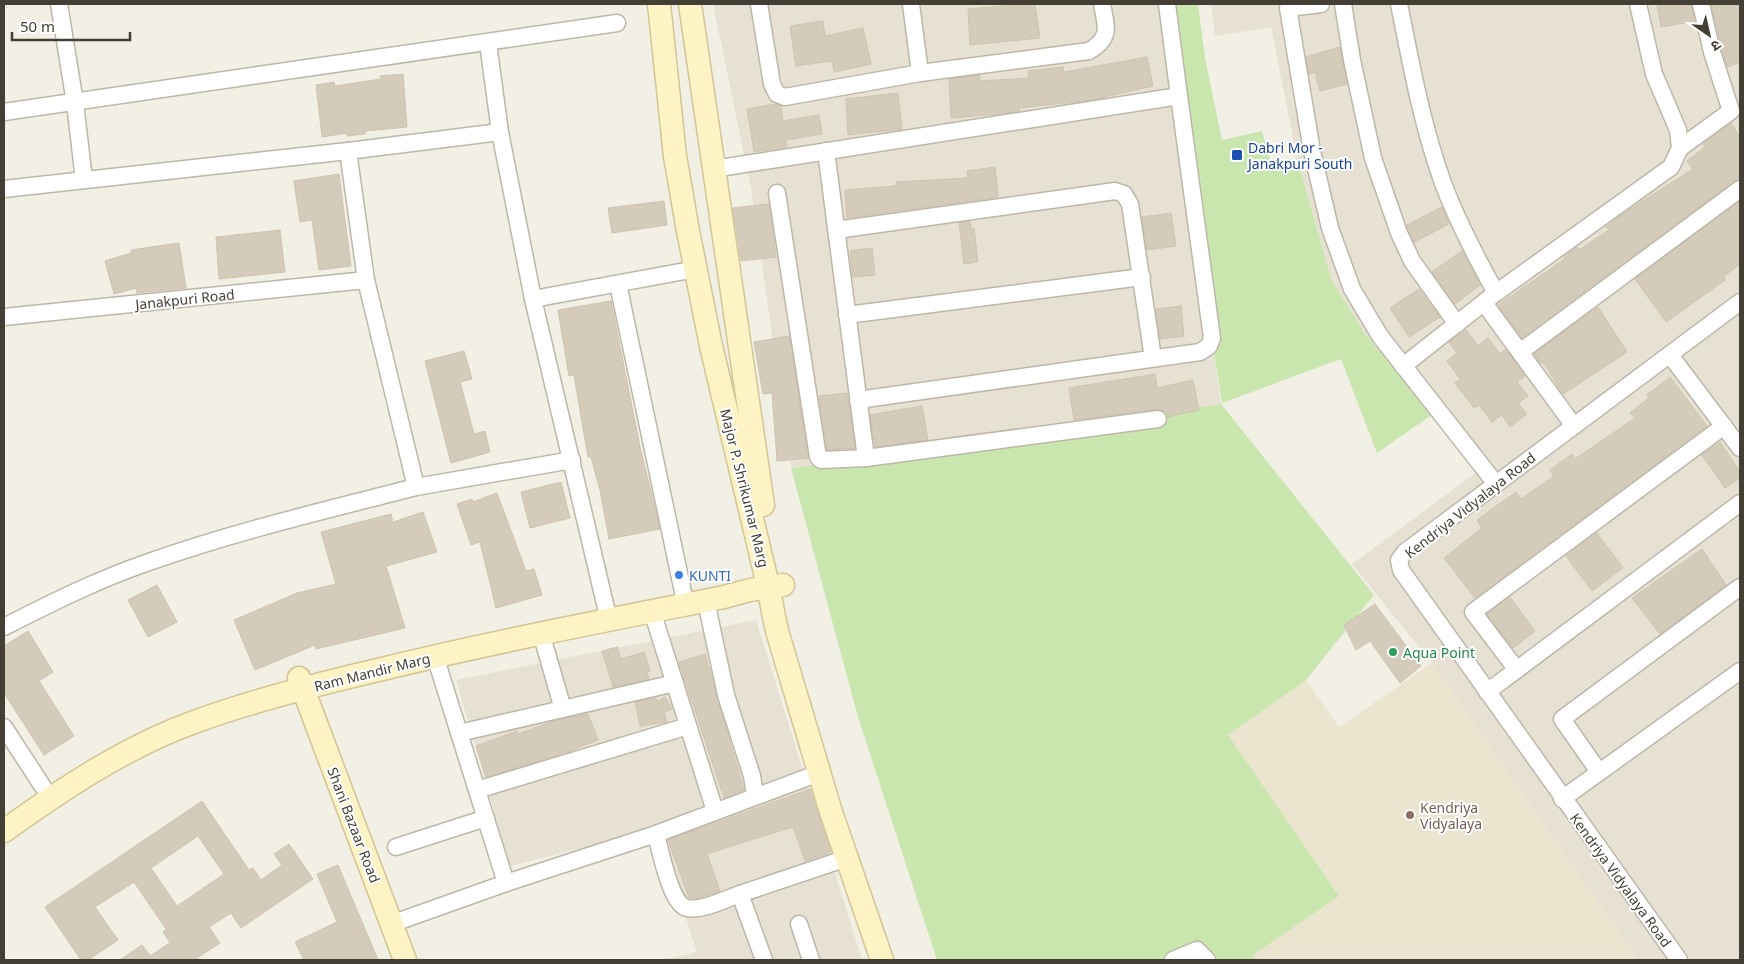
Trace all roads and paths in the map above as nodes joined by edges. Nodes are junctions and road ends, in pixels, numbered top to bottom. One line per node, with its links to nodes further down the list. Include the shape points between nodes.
1 (59, 4): 17 (street)
2 (659, 4): 29 (street, Major P. Shrikumar Marg, via 675,156)
3 (690, 4): 23 (street, Major P. Shrikumar Marg)
4 (759, 4): 15 (street, via 772,84 777,94 785,97)
5 (911, 4): 15 (street)
6 (1102, 4): 15 (street, via 1105,37 1089,50)
7 (1167, 4): 16 (street)
8 (1321, 4): 42 (street, via 1288,8 1312,151 1330,228 1352,289 1380,336)
9 (1344, 4): 38 (street, via 1352,60 1373,158 1399,233 1412,261)
10 (1398, 4): 34 (street, via 1422,112 1443,182)
11 (1638, 4): 20 (street, via 1654,74 1678,130)
12 (1701, 4): 20 (street, via 1731,111)
13 (616, 23): 14 (street)
14 (488, 43): 17 (street); 19 (street)
15 (920, 73)
16 (1179, 96): 22 (street); 41 (street, via 1212,338 1209,346 1200,352)
17 (75, 103): 18 (street); 24 (street)
18 (4, 112)
19 (500, 132): 21 (street); 33 (street)
20 (1680, 148): 34 (street, via 1671,167)
21 (348, 151): 24 (street); 31 (street)
22 (826, 151): 23 (street); 28 (street)
23 (713, 169): 53 (street, Major P. Shrikumar Marg)
24 (84, 180): 25 (street)
25 (4, 189)
26 (1740, 189): 39 (street)
27 (777, 193): 48 (street, via 818,457 826,462)
28 (836, 230): 30 (street, via 1115,191 1124,194 1130,204); 36 (street)
29 (696, 270): 32 (street); 53 (street, Major P. Shrikumar Marg, via 711,346)
30 (1142, 277): 36 (street); 41 (street)
31 (366, 280): 37 (street, Janakpuri Road); 51 (street)
32 (618, 284): 33 (street); 55 (street)
33 (533, 298): 49 (street)
34 (1490, 298): 38 (street); 39 (street)
35 (1740, 302): 40 (street, Kendriya Vidyalaya Road)
36 (847, 315): 43 (street)
37 (4, 317)
38 (1457, 324): 42 (street)
39 (1520, 352): 45 (street)
40 (1670, 355): 45 (street, Kendriya Vidyalaya Road); 46 (street)
41 (1153, 358): 43 (street)
42 (1403, 366): 50 (street)
43 (858, 400): 48 (street)
44 (1158, 419): 48 (street)
45 (1574, 426): 50 (street, Kendriya Vidyalaya Road)
46 (1724, 426): 47 (street); 62 (street, via 1474,612)
47 (1740, 448)
48 (866, 458)
49 (572, 460): 51 (street); 57 (street)
50 (1496, 484): 66 (street, Kendriya Vidyalaya Road, via 1404,552 1399,560 1401,570)
51 (416, 487): 59 (street, via 234,534 148,562)
52 (1740, 503): 62 (street)
53 (774, 581): 55 (street, Ram Mandir Marg); 56 (street, Ram Mandir Marg); 72 (street, Major P. Shrikumar Marg, via 777,631); 92 (street, Major P. Shrikumar Marg, via 844,807)
54 (1740, 587): 71 (street, via 1562,719)
55 (683, 592): 57 (street, Ram Mandir Marg)
56 (706, 601): 58 (street, Ram Mandir Marg); 75 (street, via 726,695 752,776)
57 (606, 608): 64 (street, Ram Mandir Marg, via 432,644)
58 (652, 611): 60 (street, Ram Mandir Marg); 65 (street)
59 (4, 627)
60 (541, 633): 61 (street, Ram Mandir Marg); 67 (street)
61 (435, 656): 64 (street, Ram Mandir Marg); 69 (street)
62 (1517, 670): 66 (street)
63 (1740, 670): 71 (street)
64 (301, 683): 73 (street, Ram Mandir Marg, via 193,709 128,738); 80 (street, Ram Mandir Marg, via 196,721 132,750 62,789); 86 (street, Shani Bazaar Road)
65 (674, 683): 67 (street); 68 (street)
66 (1487, 692): 76 (street, Kendriya Vidyalaya Road)
67 (563, 709): 69 (street)
68 (688, 726): 74 (street); 77 (street)
69 (459, 733): 74 (street)
70 (6, 739): 73 (street)
71 (1599, 772): 76 (street)
72 (819, 773): 75 (street); 83 (street, Major P. Shrikumar Marg)
73 (44, 787): 78 (street, Ram Mandir Marg)
74 (477, 790): 79 (street)
75 (755, 796): 77 (street)
76 (1562, 799): 95 (street, Kendriya Vidyalaya Road)
77 (715, 811): 81 (street)
78 (4, 814)
79 (486, 818): 82 (street); 84 (street)
80 (4, 831)
81 (656, 834): 84 (street); 85 (street, via 677,902 686,908 698,908)
82 (396, 847)
83 (847, 858): 85 (street); 91 (street, Major P. Shrikumar Marg)
84 (506, 883): 86 (street)
85 (740, 894): 89 (street)
86 (391, 924): 88 (street, Shani Bazaar Road)
87 (799, 924): 90 (street)
88 (405, 960)
89 (764, 960)
90 (811, 960)
91 (882, 960)
92 (896, 960)
93 (1173, 960): 94 (street, via 1197,950)
94 (1207, 960)
95 (1679, 960)

